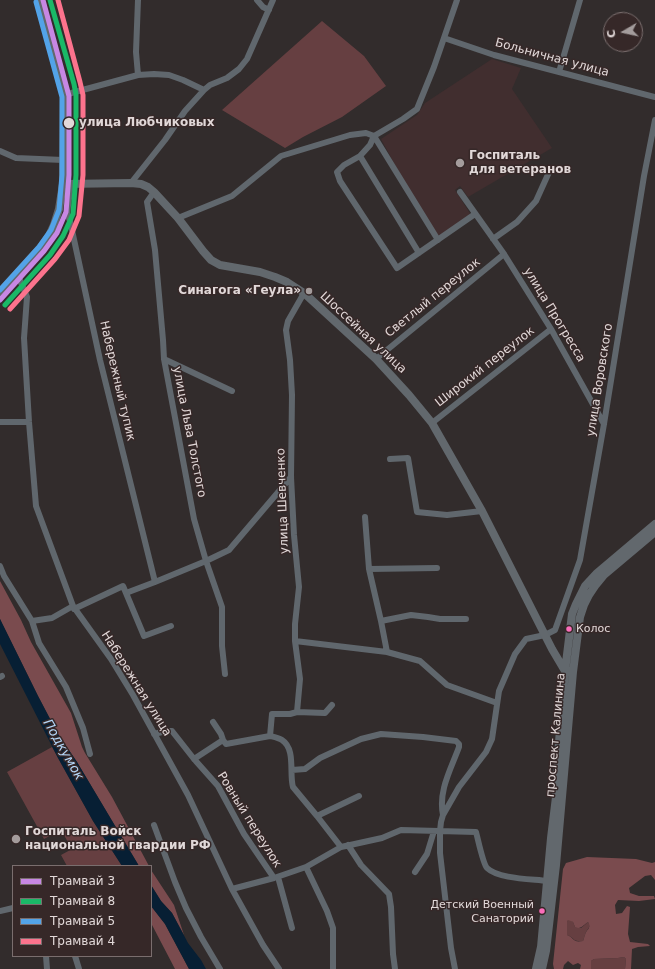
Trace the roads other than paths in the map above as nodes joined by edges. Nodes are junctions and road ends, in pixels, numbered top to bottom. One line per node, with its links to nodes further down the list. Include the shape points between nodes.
1 (39, 0): 12 (main road)
2 (138, 0): 10 (street)
3 (257, 0): 7 (street)
4 (273, 0): 7 (street)
5 (457, 0): 8 (street)
6 (580, 0): 9 (street)
7 (269, 10): 11 (street, via 247,59 239,69)
8 (444, 38): 9 (street, Больничная улица, via 494,55); 15 (street, via 417,109)
9 (559, 72): 13 (street, Больничная улица)
10 (138, 76): 11 (street, via 169,75); 12 (street)
11 (204, 90): 20 (street)
12 (64, 95): 18 (main road)
13 (655, 97)
14 (655, 120): 40 (street, улица Воровского)
15 (374, 136): 17 (street); 25 (street, via 366,133 350,134 281,156 232,196); 27 (street)
16 (0, 151): 18 (street, via 16,158)
17 (360, 156): 28 (street); 28 (street, via 337,172 340,181 397,268)
18 (63, 160): 21 (main road)
19 (550, 170): 26 (street, via 536,201 517,222)
20 (131, 183): 21 (main road, Шоссейная улица); 22 (main road, Шоссейная улица, via 141,184)
21 (67, 184): 30 (main road, via 49,236); 51 (street, Набережный тупик, via 67,213 100,360)
22 (154, 192): 25 (main road, Шоссейная улица); 34 (street, улица Льва Толстого, via 148,202 155,250)
23 (460, 192): 24 (street, улица Прогресса)
24 (475, 214): 26 (street, улица Прогресса); 27 (street)
25 (178, 218): 32 (main road, Шоссейная улица, via 211,260 220,265 275,277)
26 (493, 239): 29 (street, улица Прогресса)
27 (438, 240): 28 (street)
28 (419, 253)
29 (504, 254): 33 (street, улица Прогресса); 35 (street, Светлый переулок)
30 (17, 273): 31 (main road); 38 (street, Набережная улица, via 26,297 24,338)
31 (0, 292)
32 (304, 293): 35 (main road, Шоссейная улица); 42 (street, улица Шевченко, via 288,321 286,330 292,395)
33 (551, 329): 39 (street, Широкий переулок); 40 (street, улица Прогресса)
34 (164, 359): 36 (street); 47 (street, улица Льва Толстого, via 194,519)
35 (376, 359): 39 (main road, Шоссейная улица)
36 (232, 391)
37 (0, 422): 38 (street)
38 (29, 422): 53 (street, Набережная улица, via 36,506)
39 (432, 423): 43 (main road, Шоссейная улица)
40 (604, 424): 58 (street, улица Воровского, via 580,560 555,630)
41 (390, 459): 43 (street, via 408,458 417,512 447,515)
42 (291, 477): 47 (street, via 229,550); 59 (street, улица Шевченко, via 299,587)
43 (482, 511): 58 (main road, Шоссейная улица)
44 (366, 517): 50 (street)
45 (655, 524): 60 (main road, проспект Калинина, via 601,569 585,586 572,614)
46 (655, 532): 63 (main road, проспект Калинина, via 604,575 589,595 580,617)
47 (206, 561): 51 (street); 64 (street, улица Льва Толстого, via 222,607)
48 (0, 566): 55 (street)
49 (437, 568): 50 (street)
50 (369, 569): 56 (street)
51 (155, 582): 52 (street)
52 (126, 593): 53 (street, via 123,586); 57 (street, via 144,636)
53 (74, 608): 55 (street, via 52,618); 69 (street, Набережная улица, via 111,659)
54 (466, 619): 56 (street, via 411,616)
55 (32, 621): 72 (street, via 39,643 66,687 83,728)
56 (381, 621): 62 (street)
57 (170, 626)
58 (545, 635): 61 (main road, Шоссейная улица); 65 (street, via 526,638 512,660 499,691)
59 (295, 641): 62 (street); 67 (street, улица Шевченко, via 300,679)
60 (568, 642): 61 (main road, via 562,651); 63 (main road, проспект Калинина)
61 (552, 649): 63 (main road, Шоссейная улица)
62 (387, 652): 65 (street, via 420,661 447,685)
63 (569, 671): 85 (main road, проспект Калинина, via 559,742); 100 (main road, проспект Калинина, via 558,843)
64 (225, 674)
65 (497, 703): 76 (street, via 492,739 486,752 459,787)
66 (332, 705): 67 (street, via 325,713)
67 (297, 712): 70 (street, via 272,714)
68 (213, 722): 71 (street)
69 (154, 734): 73 (street, Ровный переулок, via 172,731); 86 (street, Набережная улица, via 188,795)
70 (270, 736): 71 (street, via 226,744); 74 (street, via 283,741 288,748)
71 (223, 740): 73 (street)
72 (90, 754)
73 (194, 759): 84 (street, Ровный переулок, via 218,786 244,834)
74 (292, 770): 76 (street, via 305,769 320,758 362,739 381,734 456,741 459,747 442,793); 77 (street, via 293,787)
75 (359, 796): 77 (street)
76 (443, 815): 79 (street)
77 (317, 816): 81 (street)
78 (154, 825): 94 (street, via 186,908)
79 (437, 831): 80 (street, via 401,830 382,838); 83 (street, via 427,854); 85 (street, via 476,832 486,867 495,873 512,877); 98 (street)
80 (348, 845): 81 (street); 97 (street, via 361,865 389,894 392,907)
81 (340, 847): 82 (street)
82 (306, 867): 84 (street); 96 (street, via 328,911 333,928)
83 (415, 872)
84 (276, 878): 86 (street); 89 (street, Ровный переулок)
85 (547, 881): 99 (main road, проспект Калинина, via 541,947)
86 (232, 888): 95 (street, Набережная улица)
87 (12, 908): 88 (street)
88 (0, 911)
89 (292, 928)
90 (46, 957): 92 (street)
91 (75, 957): 93 (street)
92 (47, 969)
93 (80, 969)
94 (220, 969)
95 (279, 969)
96 (333, 969)
97 (394, 969)
98 (455, 969)
99 (536, 969)
100 (542, 969)

